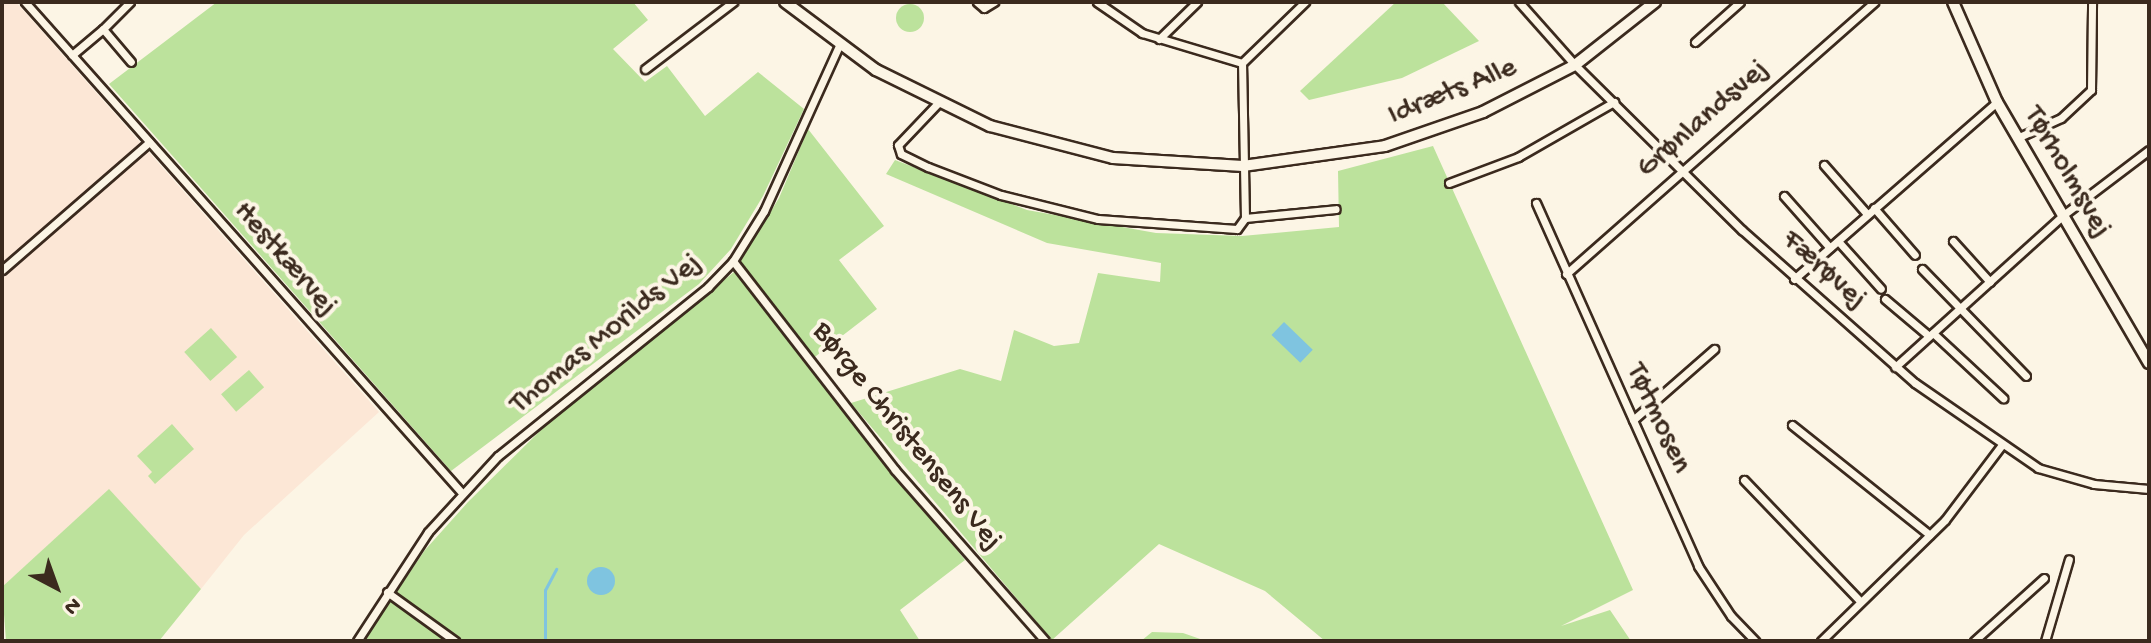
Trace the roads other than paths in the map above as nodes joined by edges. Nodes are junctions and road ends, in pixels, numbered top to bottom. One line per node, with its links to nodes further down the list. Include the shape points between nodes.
1 (25, 2): 20 (street, Hestkærvej)
2 (130, 2): 16 (street)
3 (733, 2): 24 (street)
4 (785, 2): 19 (street, Idræts Alle)
5 (977, 2): 6 (street, via 984,8)
6 (994, 2)
7 (1097, 2): 17 (street, via 1117,20)
8 (1197, 2): 17 (street)
9 (1305, 2): 22 (street)
10 (1519, 2): 23 (street, Færøvej)
11 (1655, 2): 23 (street, Idræts Alle)
12 (1740, 2): 18 (street)
13 (1874, 2): 33 (street, Grønlandsvej)
14 (1953, 2): 26 (street, Tørholmsvej)
15 (2092, 2): 28 (street, via 2091,90 2061,118)
16 (103, 29): 20 (street); 21 (street)
17 (1159, 39): 22 (street)
18 (1695, 42)
19 (839, 46): 27 (street, Idræts Alle); 45 (street, Thomas Morilds Vej, via 764,211)
20 (72, 55): 29 (street, Hestkærvej)
21 (131, 62)
22 (1242, 63): 32 (street)
23 (1575, 65): 25 (street, Færøvej); 32 (street, Idræts Alle, via 1435,131 1338,156)
24 (645, 69)
25 (1614, 102): 33 (street, Færøvej); 34 (street, via 1540,147)
26 (1997, 102): 28 (street, Tørholmsvej); 38 (street)
27 (938, 103): 32 (street, Idræts Alle, via 990,126 1113,158); 40 (street, via 898,148 964,182 1098,219 1231,230)
28 (2017, 138): 39 (street, Tørholmsvej)
29 (149, 142): 47 (street); 65 (street, Hestkærvej)
30 (2149, 150): 39 (street)
31 (1824, 165): 38 (street)
32 (1243, 166): 40 (street)
33 (1683, 171): 48 (street, Grønlandsvej); 49 (street, Færøvej)
34 (1449, 183)
35 (1784, 196): 43 (street)
36 (1536, 203): 48 (street, Tøtmosen)
37 (1336, 209): 40 (street)
38 (1870, 211): 41 (street); 44 (street)
39 (2062, 216): 50 (street); 56 (street, Tørholmsvej)
40 (1245, 218)
41 (1838, 241): 43 (street); 51 (street)
42 (1953, 241): 50 (street)
43 (1830, 248): 49 (street)
44 (1915, 255)
45 (733, 261): 65 (street, Thomas Morilds Vej, via 677,312 535,423); 73 (street, Børge Christensens Vej, via 895,470)
46 (1922, 269): 53 (street)
47 (2, 270)
48 (1566, 274): 60 (street, Tøtmosen)
49 (1794, 279): 57 (street, Færøvej)
50 (1990, 282): 53 (street)
51 (1881, 289)
52 (1885, 299): 54 (street)
53 (1957, 311): 54 (street); 58 (street)
54 (1931, 335): 57 (street); 59 (street)
55 (1714, 349): 60 (street)
56 (2149, 363)
57 (1895, 367): 62 (street, Færøvej)
58 (2026, 376)
59 (2003, 398)
60 (1633, 420): 74 (street, Tøtmosen, via 1698,566)
61 (1792, 425): 66 (street)
62 (2001, 446): 64 (street, Færøvej, via 2066,477); 66 (street)
63 (1744, 480): 70 (street)
64 (2149, 489)
65 (462, 493): 69 (street, Thomas Morilds Vej)
66 (1930, 535): 70 (street)
67 (2069, 559): 77 (street)
68 (2044, 578): 76 (street)
69 (387, 592): 71 (street, Thomas Morilds Vej); 72 (street)
70 (1859, 600): 75 (street)
71 (357, 641)
72 (455, 641)
73 (1045, 641)
74 (1755, 641)
75 (1821, 641)
76 (1974, 641)
77 (2045, 641)

